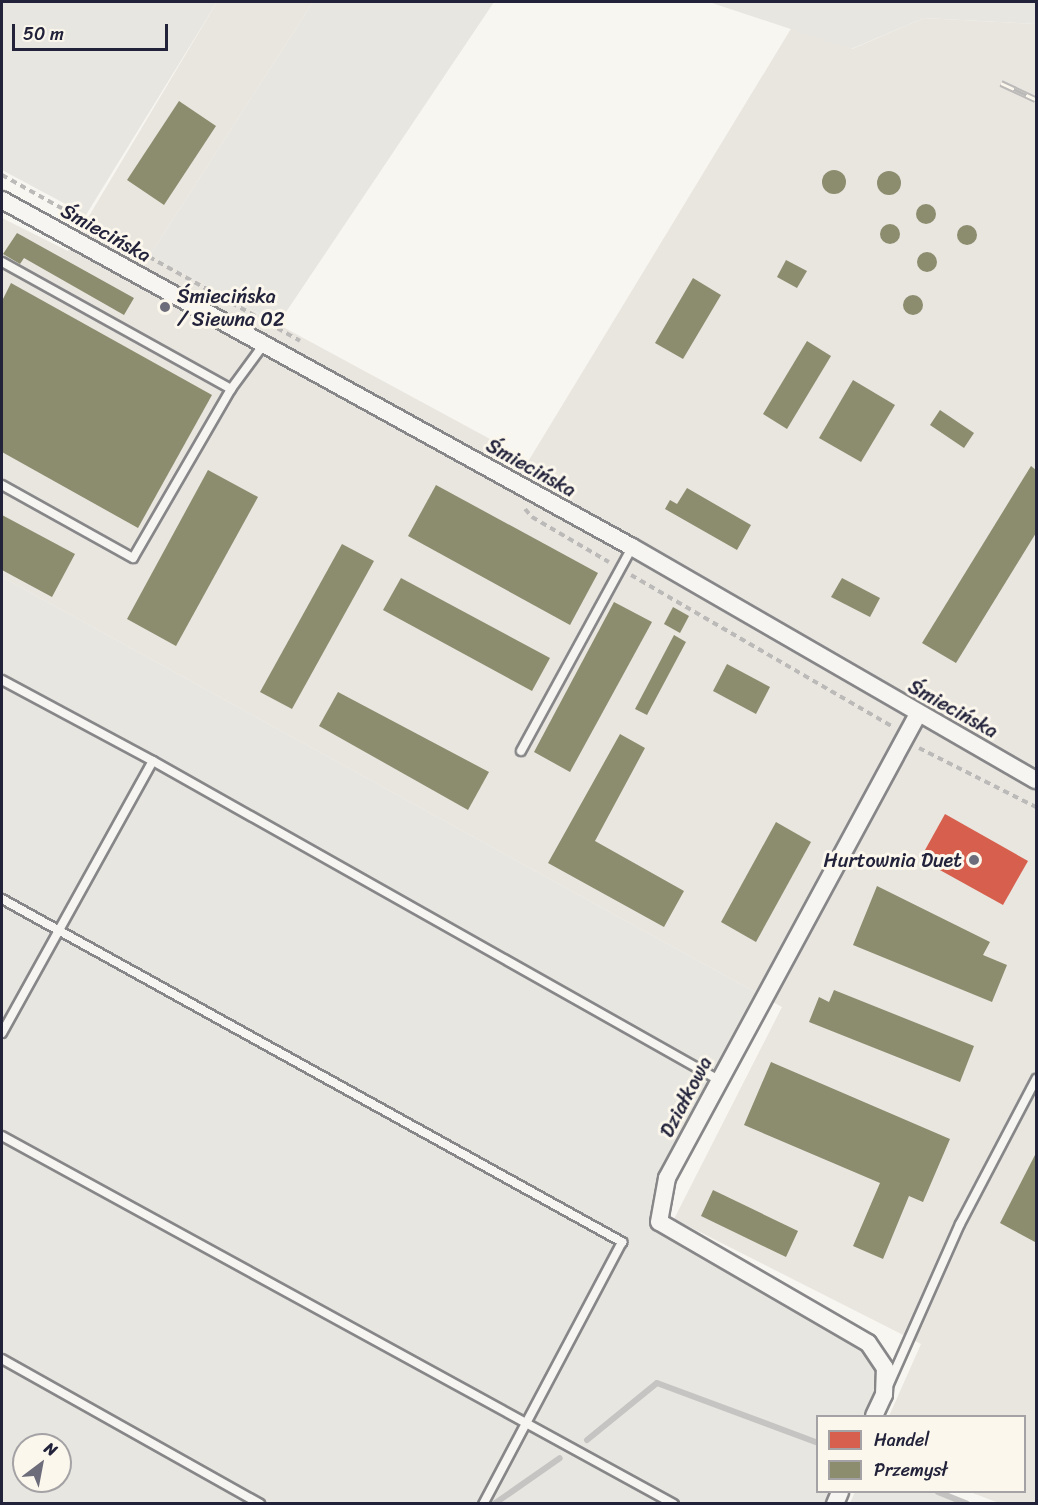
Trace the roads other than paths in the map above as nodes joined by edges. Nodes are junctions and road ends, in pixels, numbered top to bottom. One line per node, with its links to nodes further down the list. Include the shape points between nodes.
1 (3, 204): 3 (street, Śmiecińska)
2 (2, 262): 4 (lane)
3 (264, 344): 4 (lane); 6 (street, Śmiecińska)
4 (231, 389): 5 (lane, via 133,558)
5 (2, 484)
6 (632, 547): 8 (street, Śmiecińska); 9 (lane)
7 (2, 680): 10 (lane)
8 (918, 714): 11 (street, Śmiecińska); 16 (street, Działkowa)
9 (521, 751)
10 (153, 761): 13 (lane); 16 (lane)
11 (1036, 780)
12 (2, 899): 13 (lane)
13 (59, 930): 14 (lane); 21 (lane, via 622,1242)
14 (2, 1033)
15 (1036, 1079): 19 (lane, via 960,1224)
16 (719, 1080): 19 (street, Działkowa, via 666,1178 659,1222 868,1343 885,1368)
17 (2, 1136): 21 (lane)
18 (2, 1359): 22 (lane)
19 (884, 1395): 20 (street, Działkowa)
20 (874, 1415)
21 (528, 1425): 23 (lane); 24 (lane)
22 (260, 1503)
23 (483, 1503)
24 (674, 1503)

